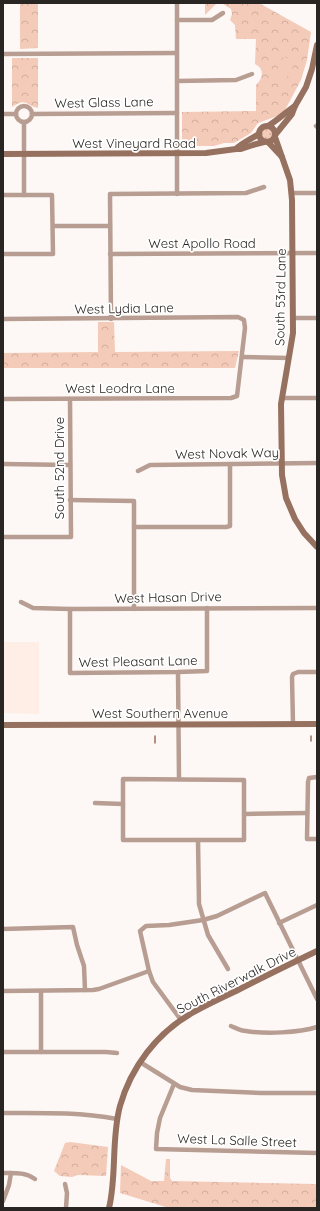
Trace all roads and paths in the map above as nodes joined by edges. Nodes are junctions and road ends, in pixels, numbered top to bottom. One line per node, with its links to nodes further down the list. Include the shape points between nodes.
1 (177, 3): 3 (street)
2 (223, 14): 3 (street, via 212,20)
3 (177, 20): 5 (street)
4 (317, 45): 7 (street)
5 (177, 53): 6 (street); 9 (street)
6 (3, 54)
7 (315, 69): 10 (street)
8 (252, 74): 9 (street, via 236,80)
9 (177, 81): 11 (street)
10 (295, 106): 16 (street); 18 (street)
11 (177, 113): 14 (street, West Glass Lane); 21 (street)
12 (3, 114): 13 (street)
13 (16, 114): 14 (street, via 20,107 25,106); 15 (street, via 19,121)
14 (32, 114): 15 (street, via 29,121)
15 (24, 122): 23 (street)
16 (268, 126): 17 (street, via 262,128); 18 (street, South 53rd Lane, via 274,130)
17 (259, 134): 19 (street, South 53rd Lane, via 260,139); 20 (street)
18 (275, 136): 19 (street, via 273,141); 24 (street, South 53rd Lane)
19 (266, 142): 20 (street, West Vineyard Road); 24 (street, South 53rd Lane)
20 (236, 149): 21 (street, West Vineyard Road)
21 (177, 153): 23 (street, West Vineyard Road); 29 (street)
22 (3, 154): 23 (street, West Vineyard Road)
23 (24, 154): 30 (street)
24 (282, 157): 26 (street, South 53rd Lane)
25 (264, 187): 29 (street, via 246,193)
26 (292, 193): 27 (street); 36 (street, South 53rd Lane)
27 (317, 193)
28 (3, 194): 30 (street)
29 (177, 194): 32 (street, via 110,194)
30 (24, 195): 31 (street, via 52,195)
31 (53, 226): 32 (street); 34 (street, via 53,254)
32 (110, 226): 35 (street)
33 (317, 253): 36 (street, West Apollo Road)
34 (3, 254)
35 (110, 254): 36 (street, West Apollo Road); 40 (street)
36 (292, 254): 37 (street, South 53rd Lane)
37 (293, 318): 38 (street); 42 (street, South 53rd Lane)
38 (317, 318)
39 (3, 319): 40 (street, West Lydia Lane)
40 (110, 319): 41 (street, West Lydia Lane, via 238,317 244,320 245,328)
41 (242, 357): 42 (street); 46 (street, West Leodra Lane, via 237,396 231,398)
42 (289, 358): 43 (street, South 53rd Lane)
43 (282, 398): 44 (street); 47 (street, South 53rd Lane)
44 (317, 398)
45 (3, 399): 46 (street, West Leodra Lane)
46 (70, 399): 51 (street, South 52nd Drive)
47 (281, 463): 48 (street, West Novak Way); 50 (street, West Novak Way); 56 (street, South 53rd Lane, via 284,490 292,513 304,533)
48 (317, 463)
49 (3, 464): 51 (street)
50 (230, 464): 52 (street, West Novak Way, via 150,465); 54 (street, via 230,526)
51 (70, 465): 53 (street, South 52nd Drive)
52 (138, 471)
53 (70, 500): 54 (street, via 134,500); 55 (street, South 52nd Drive, via 71,537)
54 (134, 527): 61 (street)
55 (3, 537)
56 (317, 546)
57 (21, 602): 60 (street, West Hasan Drive, via 33,608)
58 (207, 608): 59 (street, West Hasan Drive); 61 (street, West Hasan Drive); 62 (street, West Pleasant Lane, via 207,671)
59 (317, 608)
60 (70, 609): 61 (street, West Hasan Drive); 62 (street, West Pleasant Lane, via 70,673)
61 (134, 609)
62 (178, 672): 64 (street)
63 (317, 672): 65 (street, via 293,674)
64 (178, 724): 65 (street, West Southern Avenue); 67 (street, West Southern Avenue); 69 (street)
65 (293, 724): 66 (street, West Southern Avenue)
66 (317, 724)
67 (3, 725)
68 (317, 777): 72 (street, via 309,778)
69 (179, 779): 71 (street, via 123,779); 73 (street, via 244,780)
70 (95, 804): 71 (street)
71 (123, 804): 75 (street, via 123,840)
72 (307, 813): 73 (street); 74 (street, via 307,839)
73 (244, 814): 75 (street, via 244,840)
74 (317, 839)
75 (198, 840): 77 (street, via 199,904)
76 (317, 905): 78 (street)
77 (203, 920): 78 (street, via 265,893); 82 (street, via 208,935); 83 (street, via 146,926 140,931)
78 (279, 923): 81 (street)
79 (3, 929): 84 (street, via 74,927 84,966)
80 (317, 951): 81 (street, South Riverwalk Drive)
81 (298, 960): 87 (street); 88 (street, South Riverwalk Drive)
82 (228, 969)
83 (149, 971): 84 (street, via 99,989); 88 (street, via 153,982)
84 (85, 990): 86 (street)
85 (3, 991): 86 (street)
86 (41, 991): 92 (street)
87 (317, 999)
88 (181, 1020): 94 (street, South Riverwalk Drive, via 158,1039)
89 (231, 1026): 90 (street, via 244,1031 264,1032 294,1032)
90 (317, 1027)
91 (3, 1052): 92 (street)
92 (41, 1052): 93 (street)
93 (117, 1053)
94 (140, 1062): 95 (street); 98 (street, South Riverwalk Drive, via 125,1092)
95 (174, 1084): 96 (street, via 192,1090); 99 (street, West La Salle Street, via 160,1118 156,1149)
96 (317, 1093)
97 (3, 1113): 98 (street, via 78,1114)
98 (117, 1119): 106 (street, South Riverwalk Drive, via 112,1189)
99 (317, 1153)
100 (3, 1173): 101 (street)
101 (11, 1173): 102 (street, via 24,1173); 104 (street)
102 (35, 1179)
103 (65, 1184): 105 (street, via 68,1193)
104 (3, 1201)
105 (66, 1208)
106 (108, 1208)

